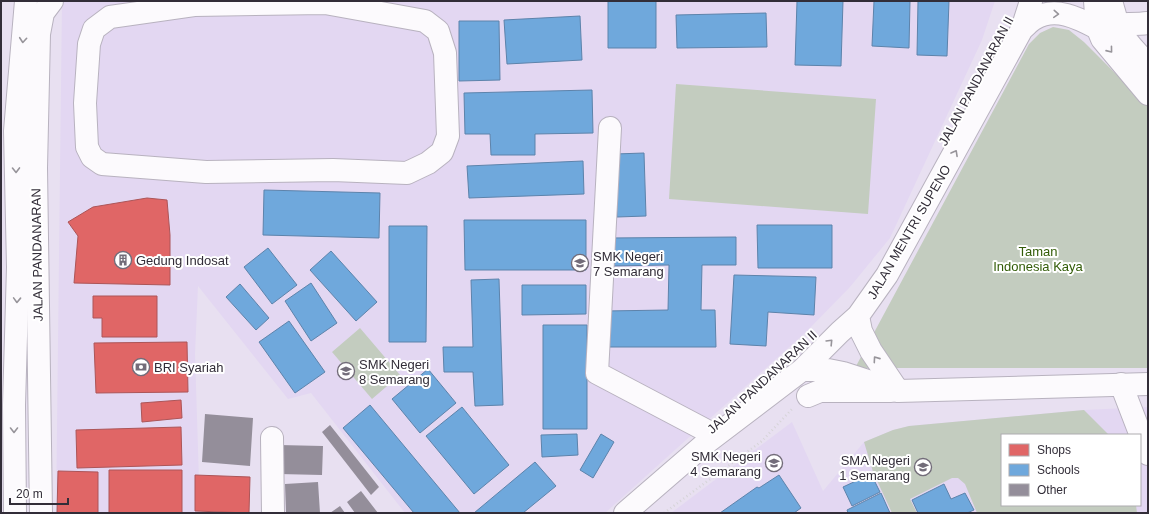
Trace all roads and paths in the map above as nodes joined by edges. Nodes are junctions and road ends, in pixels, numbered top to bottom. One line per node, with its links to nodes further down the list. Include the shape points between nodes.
1 (26, 1): 25 (main road, JALAN PANDANARAN, one-way to 25, via 15,131 18,267 14,405)
2 (52, 1): 26 (main road, JALAN PANDANARAN, via 43,14 39,34 36,104)
3 (1030, 1): 9 (main road, JALAN MENTRI SUPENO)
4 (1095, 1): 8 (main road)
5 (1111, 1): 8 (main road)
6 (166, 6): 6 (main road, via 325,3 425,21 438,31 445,53 448,136 442,152 428,163 407,173 333,170 206,172 102,164 92,157 87,147 89,44 94,29 110,17)
7 (1148, 23): 8 (main road)
8 (1108, 26): 9 (main road, one-way to 8, via 1034,19 1057,12); 10 (main road, via 1120,32); 11 (main road, one-way to 11, via 1102,39)
9 (1022, 30): 13 (main road, JALAN MENTRI SUPENO, one-way to 9, via 887,275)
10 (1148, 64)
11 (1148, 94)
12 (610, 128): 23 (main road, via 596,373 709,432)
13 (858, 316): 14 (main road, JALAN MENTRI SUPENO, one-way to 13); 18 (main road, one-way to 13, via 871,351 861,331)
14 (802, 370): 18 (main road, via 843,373); 23 (main road, JALAN PANDANARAN II)
15 (1148, 384): 16 (main road)
16 (1122, 387): 17 (main road); 18 (main road); 19 (main road, via 919,392 820,391); 20 (main road)
17 (1148, 389)
18 (898, 391)
19 (808, 396): 29 (path, via 785,415 762,441)
20 (1140, 434)
21 (1141, 436): 24 (main road)
22 (272, 438): 27 (main road)
23 (706, 443): 28 (main road, JALAN PANDANARAN II)
24 (1148, 454)
25 (15, 513)
26 (41, 513)
27 (273, 513)
28 (625, 513)
29 (664, 513)

